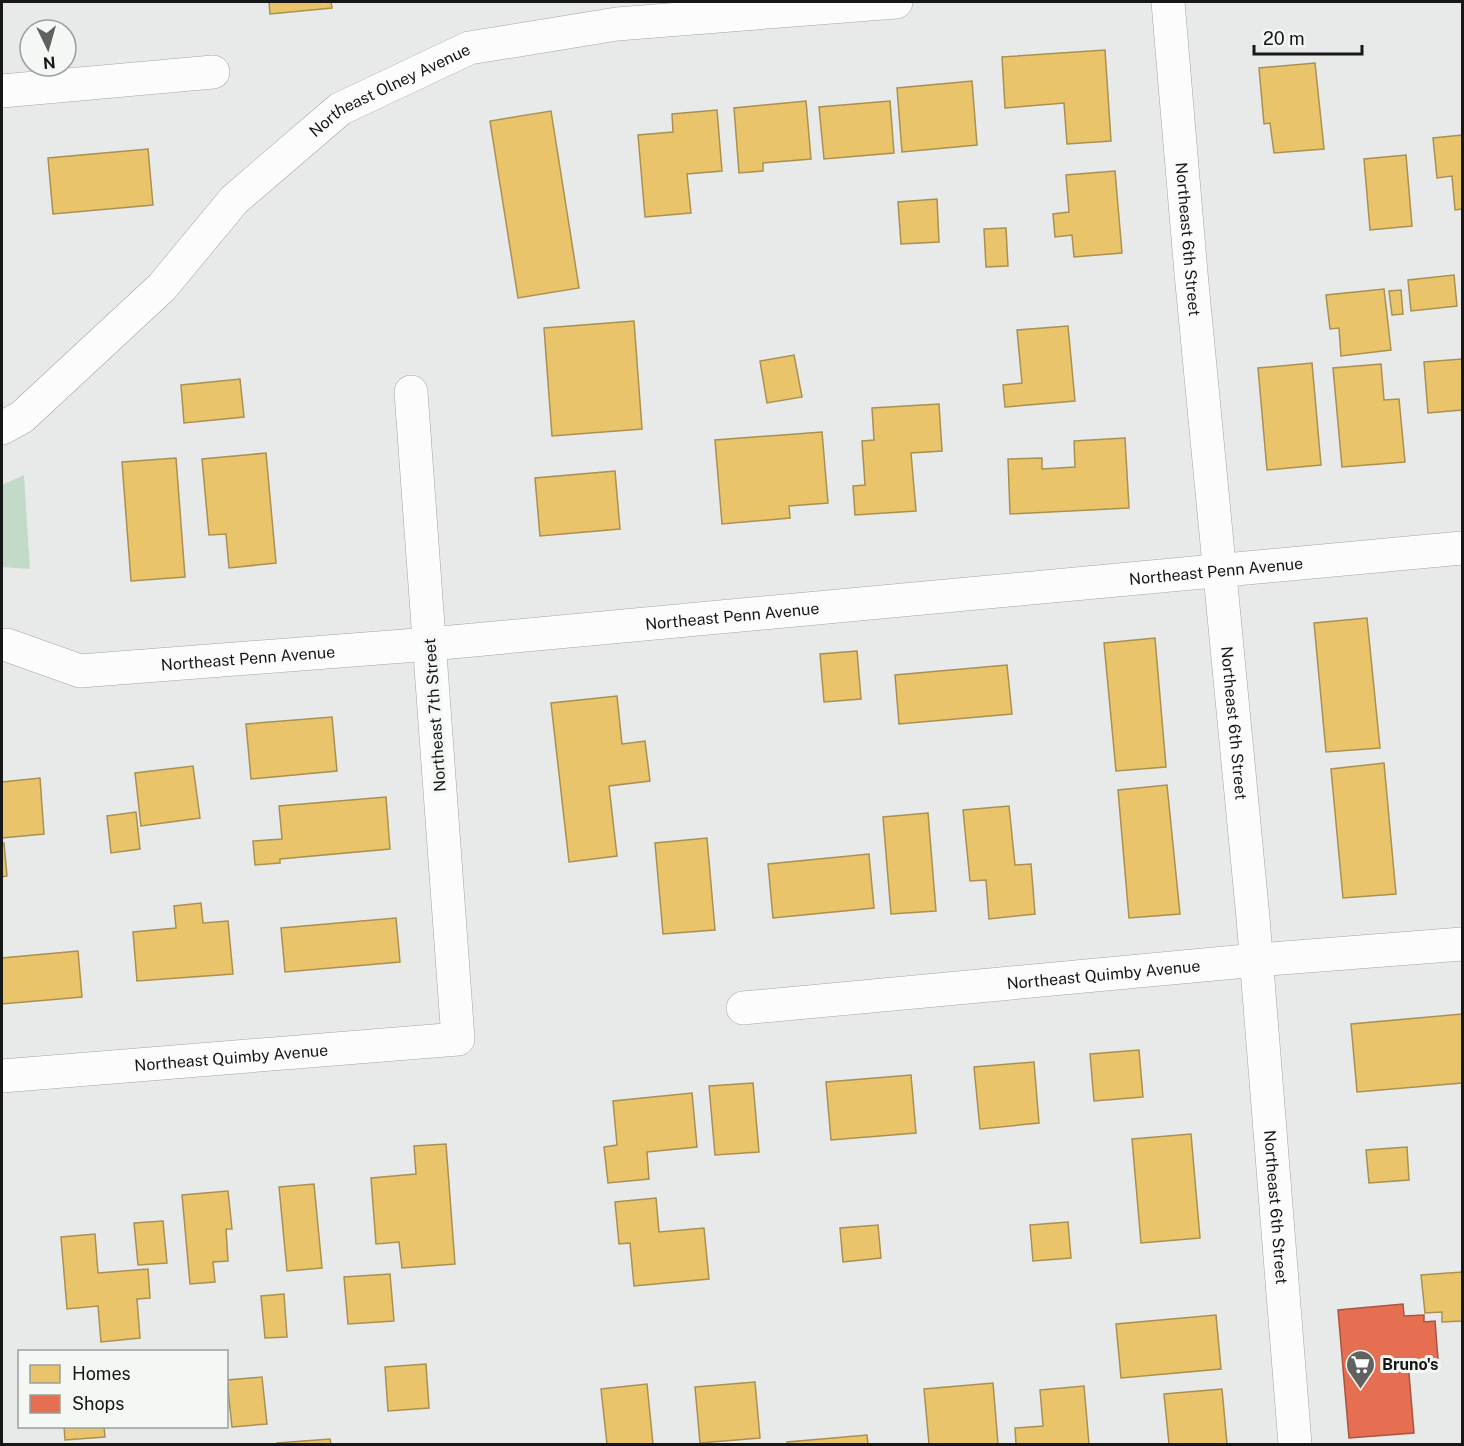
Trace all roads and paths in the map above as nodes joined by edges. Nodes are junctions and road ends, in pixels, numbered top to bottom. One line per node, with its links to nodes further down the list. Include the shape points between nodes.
1 (896, 2): 6 (street, Northeast Olney Avenue, via 617,24 469,48 362,98 340,109 234,200 162,287 22,417)
2 (1168, 2): 8 (street, Northeast 6th Street)
3 (213, 72): 4 (street)
4 (2, 91)
5 (411, 392): 9 (street, Northeast 7th Street)
6 (2, 428)
7 (1462, 548): 8 (street, Northeast Penn Avenue)
8 (1221, 571): 9 (street, Northeast Penn Avenue); 12 (street, Northeast 6th Street)
9 (429, 644): 10 (street, Northeast Penn Avenue, via 80,671); 14 (street, Northeast 7th Street)
10 (7, 645)
11 (1462, 944): 12 (street, Northeast Quimby Avenue)
12 (1257, 960): 13 (street, Northeast Quimby Avenue); 16 (street, Northeast 6th Street)
13 (743, 1008)
14 (458, 1039): 15 (street, Northeast Quimby Avenue)
15 (2, 1076)
16 (1295, 1444)

